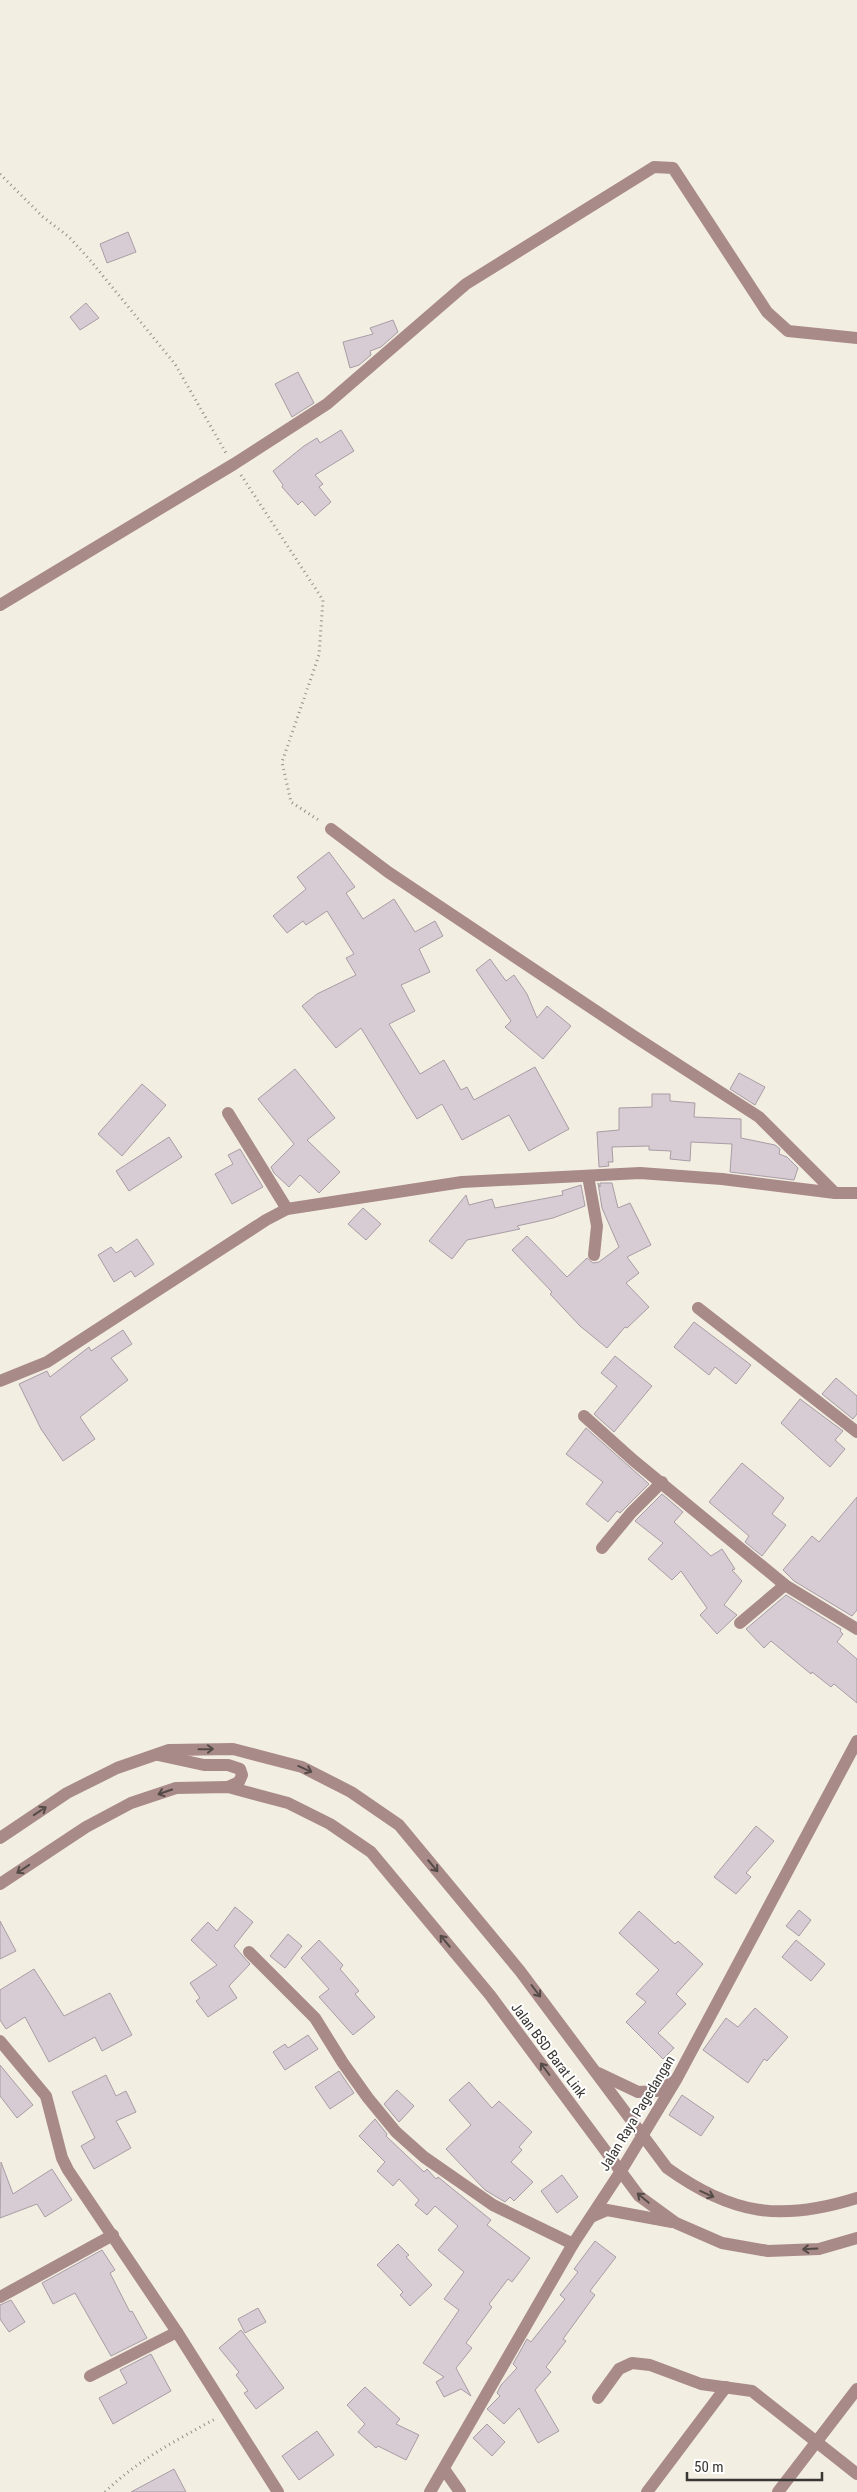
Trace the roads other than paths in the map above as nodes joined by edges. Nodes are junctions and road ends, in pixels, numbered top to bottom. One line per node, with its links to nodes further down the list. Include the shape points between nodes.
1 (857, 338): 2 (street, via 788,331 779,325 767,312 679,175 673,168 654,167 466,284 327,404)
2 (0, 605)
3 (331, 829): 6 (street, via 388,872 759,1117)
4 (228, 1113): 8 (street)
5 (588, 1176): 6 (street, via 640,1173); 8 (street, via 462,1182); 9 (street, via 597,1226)
6 (835, 1193): 7 (street)
7 (857, 1193)
8 (286, 1209): 11 (street, via 47,1362)
9 (594, 1255)
10 (698, 1308): 13 (street)
11 (0, 1381)
12 (584, 1416): 14 (street)
13 (857, 1432)
14 (662, 1482): 15 (street); 16 (street)
15 (602, 1548)
16 (785, 1585): 17 (street); 18 (street)
17 (740, 1623)
18 (857, 1629)
19 (857, 1741): 27 (street, Jalan Raya Pagedangan)
20 (156, 1754): 21 (street, via 240,1769 239,1782); 22 (street, Jalan BSD Barat Link, one-way to 20, via 67,1793 116,1768); 26 (street, Jalan BSD Barat Link, one-way to 26, via 169,1750 233,1749 302,1767 351,1792 399,1825 520,1971)
21 (228, 1787): 23 (street, Jalan BSD Barat Link, one-way to 23, via 176,1788 131,1803 86,1827); 29 (street, Jalan BSD Barat Link, one-way to 21, via 490,1995 371,1852 330,1824 288,1803)
22 (0, 1838)
23 (0, 1884)
24 (249, 1952): 35 (street, via 316,2018 343,2063 396,2132 424,2157 493,2205)
25 (0, 2041): 33 (street, via 46,2096 62,2158)
26 (594, 2070): 27 (street, via 638,2092 657,2091); 28 (street, Jalan BSD Barat Link)
27 (676, 2080): 28 (street, Jalan Raya Pagedangan)
28 (643, 2136): 29 (street, Jalan Raya Pagedangan); 30 (street, Jalan BSD Barat Link, one-way to 30, via 666,2168 696,2189 733,2205 770,2212 813,2210)
29 (621, 2172): 31 (street, Jalan Raya Pagedangan); 32 (street, Jalan BSD Barat Link, one-way to 29, via 639,2196)
30 (857, 2198)
31 (591, 2217): 32 (street, via 607,2210); 35 (street, Jalan Raya Pagedangan)
32 (676, 2223): 34 (street, Jalan BSD Barat Link, one-way to 32, via 819,2249 768,2251 722,2243)
33 (112, 2236): 36 (street); 37 (street)
34 (857, 2238)
35 (573, 2244): 43 (street, Jalan Raya Pagedangan)
36 (0, 2296)
37 (177, 2332): 38 (street); 45 (street)
38 (90, 2376)
39 (726, 2387): 41 (street, via 701,2384 650,2365 632,2363 619,2369); 42 (street, via 752,2391); 48 (street)
40 (857, 2389): 42 (street)
41 (598, 2398)
42 (816, 2442): 44 (street); 49 (street)
43 (444, 2469): 46 (street, Jalan Raya Pagedangan); 47 (street)
44 (857, 2474)
45 (278, 2492)
46 (430, 2492)
47 (460, 2492)
48 (647, 2492)
49 (778, 2492)

